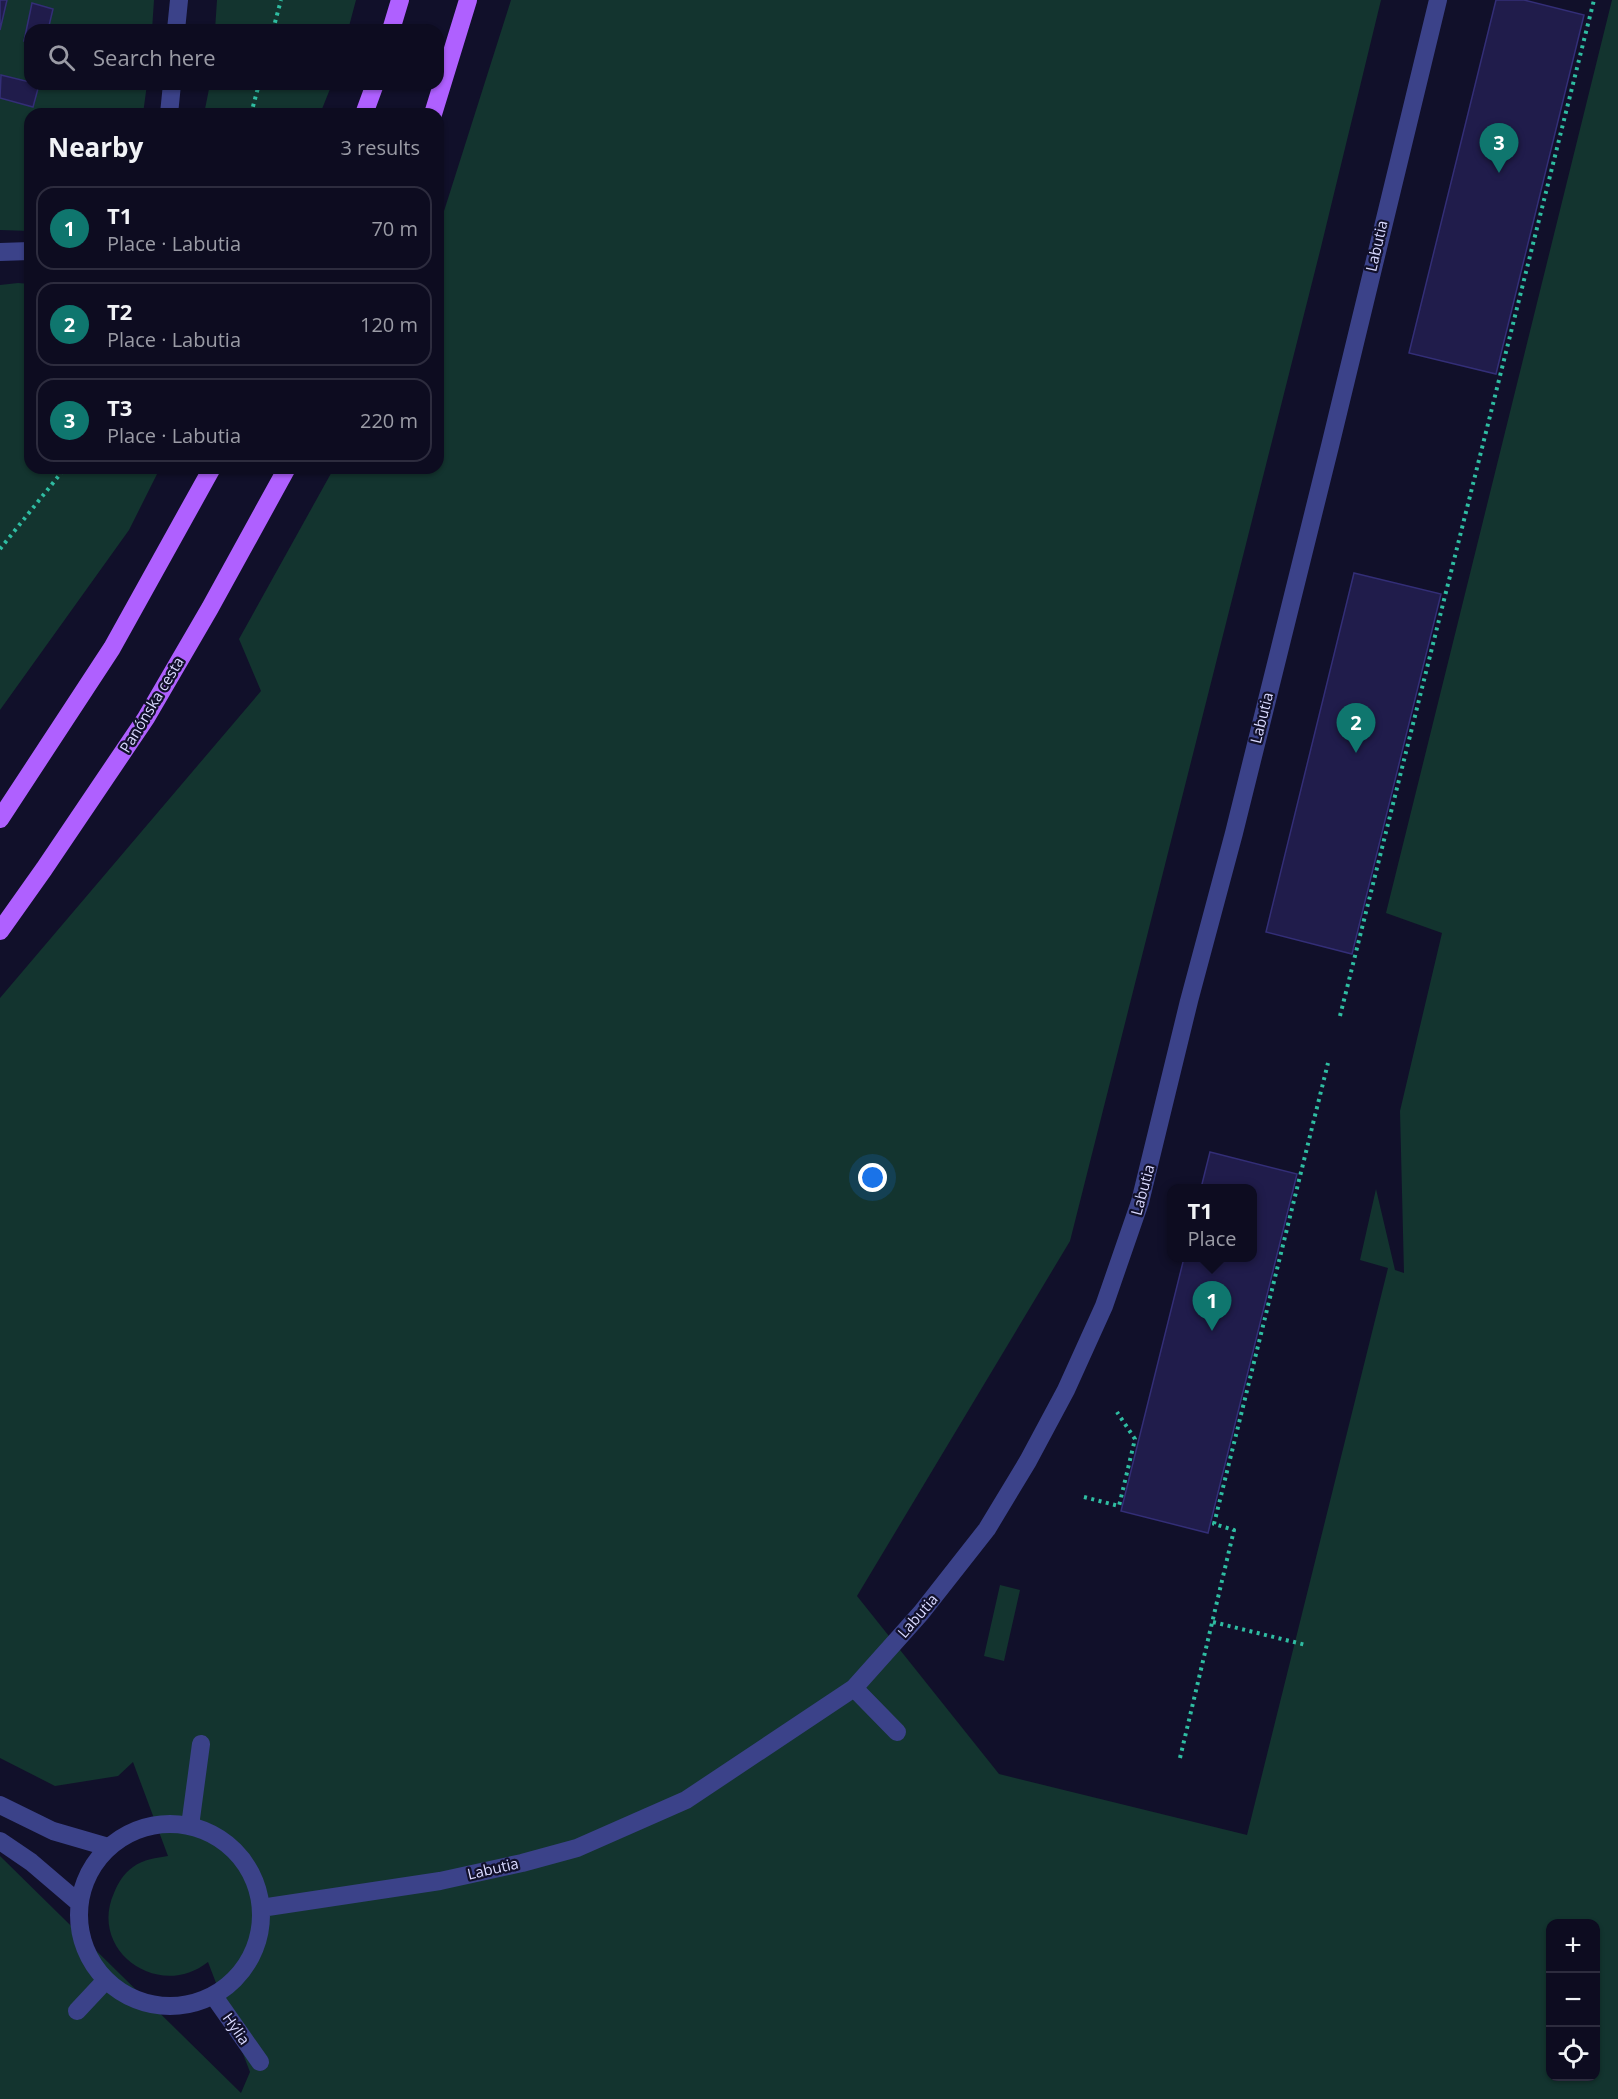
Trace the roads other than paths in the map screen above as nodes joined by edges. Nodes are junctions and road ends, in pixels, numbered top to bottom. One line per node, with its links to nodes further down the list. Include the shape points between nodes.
1 (179, 0): 5 (street)
2 (400, 0): 6 (main road)
3 (468, 0): 7 (main road)
4 (1438, 0): 20 (street, Labutia, via 1234,833 1124,1255 1066,1390 987,1529 921,1613)
5 (177, 24)
6 (393, 24)
7 (444, 78)
8 (171, 90): 11 (street)
9 (373, 90): 12 (main road)
10 (440, 90): 13 (main road)
11 (170, 108)
12 (366, 108)
13 (435, 108)
14 (24, 251): 15 (street)
15 (0, 252)
16 (209, 474): 18 (main road, via 112,648)
17 (284, 474): 19 (main road, Panónska cesta, via 146,718)
18 (0, 819)
19 (0, 931)
20 (854, 1688): 21 (street); 28 (street, Labutia, via 686,1800 577,1848 440,1881)
21 (897, 1732)
22 (201, 1744): 24 (street)
23 (0, 1805): 26 (street, via 53,1831)
24 (190, 1826): 26 (street, via 147,1826); 28 (street, via 231,1847 251,1875)
25 (0, 1841): 27 (street)
26 (108, 1847): 27 (street, via 94,1863)
27 (79, 1903): 29 (street, via 84,1945)
28 (261, 1908): 30 (street, via 254,1949 230,1983)
29 (106, 1980): 30 (street, via 125,1994 169,2006); 31 (street)
30 (213, 1995): 32 (street, Hýlia)
31 (77, 2011)
32 (260, 2062)

